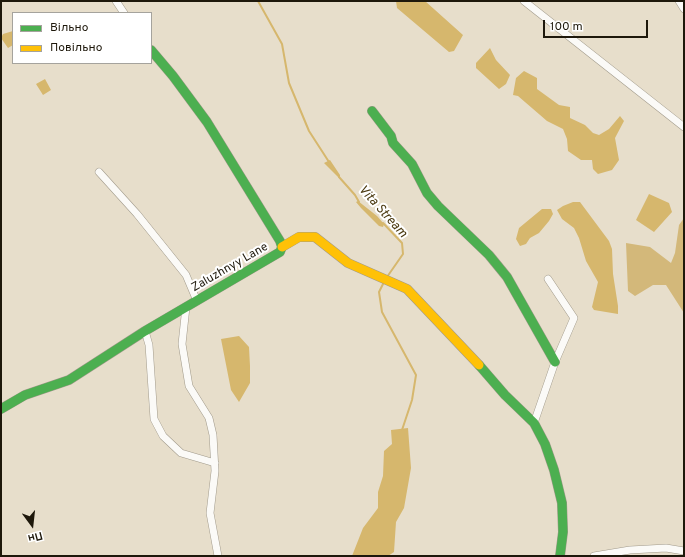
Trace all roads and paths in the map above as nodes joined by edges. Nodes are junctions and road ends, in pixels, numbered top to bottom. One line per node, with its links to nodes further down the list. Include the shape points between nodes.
1 (116, 1): 5 (street)
2 (524, 1): 8 (street)
3 (679, 1): 4 (street)
4 (684, 9)
5 (123, 12)
6 (152, 51): 10 (street, Zaluzhnyy Lane, via 206,122)
7 (372, 111): 15 (street, via 391,136 393,143 412,164 427,193 489,255 507,278)
8 (684, 127)
9 (99, 172): 12 (street, via 186,275)
10 (282, 247): 12 (street, Zaluzhnyy Lane, via 280,252); 17 (street, via 298,237 315,237 348,263 407,289)
11 (548, 279): 15 (street, via 574,318)
12 (197, 301): 13 (street, Zaluzhnyy Lane)
13 (186, 307): 14 (street, Zaluzhnyy Lane); 18 (street, via 182,344 187,376 189,386 209,418 213,434)
14 (145, 331): 16 (street, Zaluzhnyy Lane, via 69,380 25,395); 18 (street, via 150,353 154,419 163,436 181,453)
15 (555, 362): 17 (street)
16 (1, 410)
17 (534, 423): 21 (street, via 546,444 562,503 563,532)
18 (214, 464): 20 (street, via 215,480 210,513)
19 (684, 551): 22 (street, via 666,548)
20 (218, 556)
21 (560, 556)
22 (594, 556)

